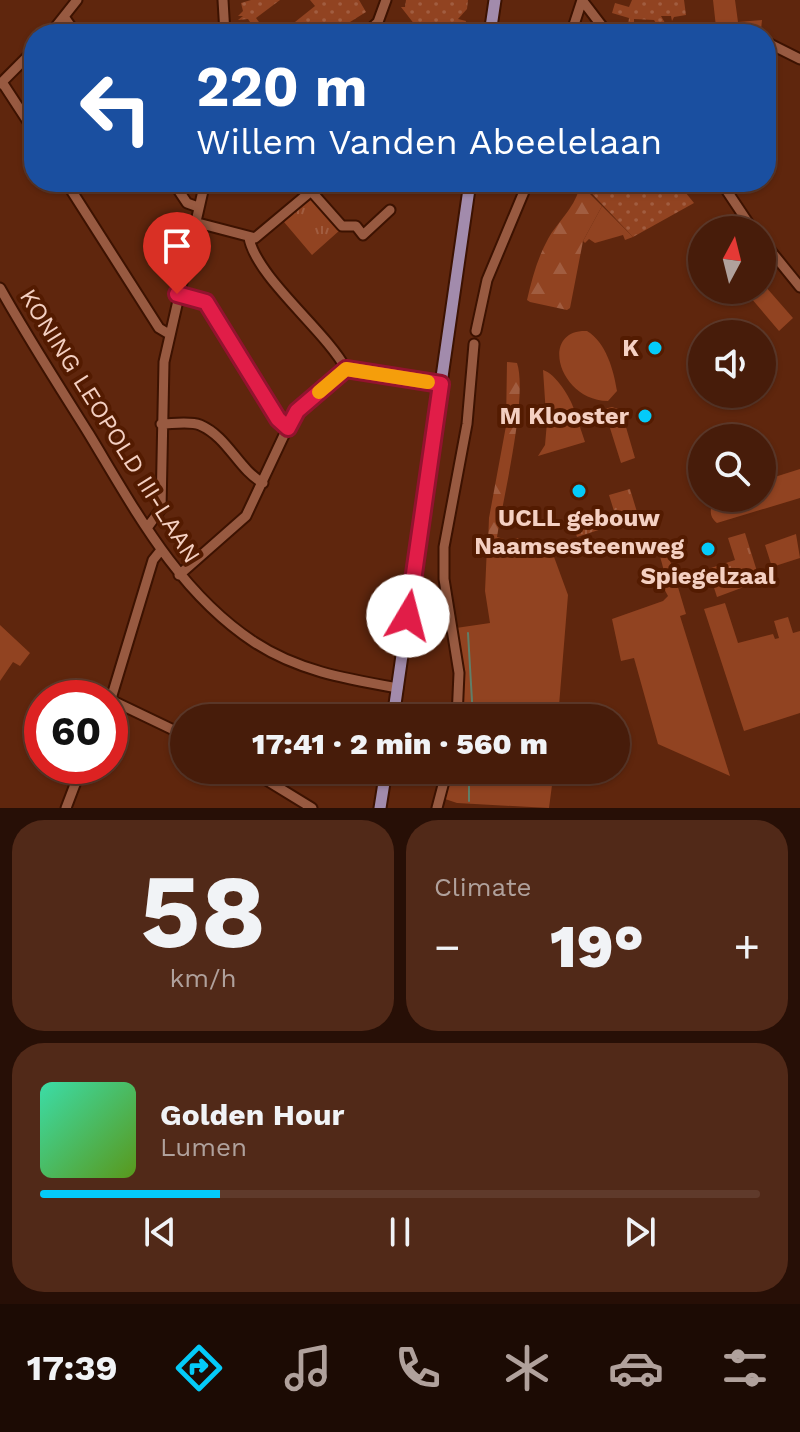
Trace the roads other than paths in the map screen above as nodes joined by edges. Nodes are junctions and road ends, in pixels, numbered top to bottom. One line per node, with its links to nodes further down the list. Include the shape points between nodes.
1 (77, 0): 6 (street)
2 (223, 0): 9 (street)
3 (386, 0): 10 (street)
4 (495, 0): 11 (main road)
5 (582, 0): 12 (street); 13 (street)
6 (65, 18): 7 (street); 8 (street)
7 (59, 24)
8 (69, 24)
9 (224, 24)
10 (376, 24)
11 (491, 24)
12 (574, 24)
13 (600, 24)
14 (776, 47): 15 (street)
15 (800, 59)
16 (24, 60): 17 (street)
17 (1, 83): 18 (street)
18 (24, 116)
19 (72, 192): 37 (street, via 159,328)
20 (180, 192): 27 (street)
21 (202, 192): 27 (street)
22 (310, 192): 31 (street, via 260,236)
23 (312, 192): 28 (street, via 342,226 356,226 363,235)
24 (469, 192): 40 (main road)
25 (524, 192): 36 (street, via 487,280)
26 (728, 192): 29 (street)
27 (198, 207): 30 (street)
28 (390, 210)
29 (744, 216)
30 (194, 222): 31 (street); 34 (street)
31 (249, 238): 39 (street, via 252,249)
32 (776, 257): 33 (street)
33 (800, 287)
34 (177, 294): 37 (street); 42 (street, via 206,302)
35 (2, 295): 44 (street, KONING LEOPOLD III-LAAN)
36 (476, 331)
37 (169, 334): 41 (street)
38 (474, 344): 50 (street, via 467,424 444,547 459,673)
39 (346, 369): 40 (street); 42 (street, via 297,411)
40 (441, 384): 48 (main road)
41 (161, 424): 43 (street, via 198,424 221,439); 44 (street, via 161,509)
42 (288, 428): 43 (street)
43 (263, 483): 46 (street, via 246,516)
44 (147, 528): 45 (street, KONING LEOPOLD III-LAAN)
45 (161, 550): 46 (street, KONING LEOPOLD III-LAAN); 47 (street, via 153,560)
46 (179, 575): 48 (street, KONING LEOPOLD III-LAAN, via 222,620 293,663 338,678)
47 (116, 680)
48 (398, 688): 49 (main road)
49 (395, 704)
50 (458, 704)
51 (128, 709): 52 (street)
52 (170, 729)
53 (75, 784): 57 (street)
54 (273, 784): 58 (street)
55 (384, 784): 59 (main road)
56 (443, 784): 60 (street)
57 (66, 808)
58 (312, 808)
59 (380, 808)
60 (437, 808)

